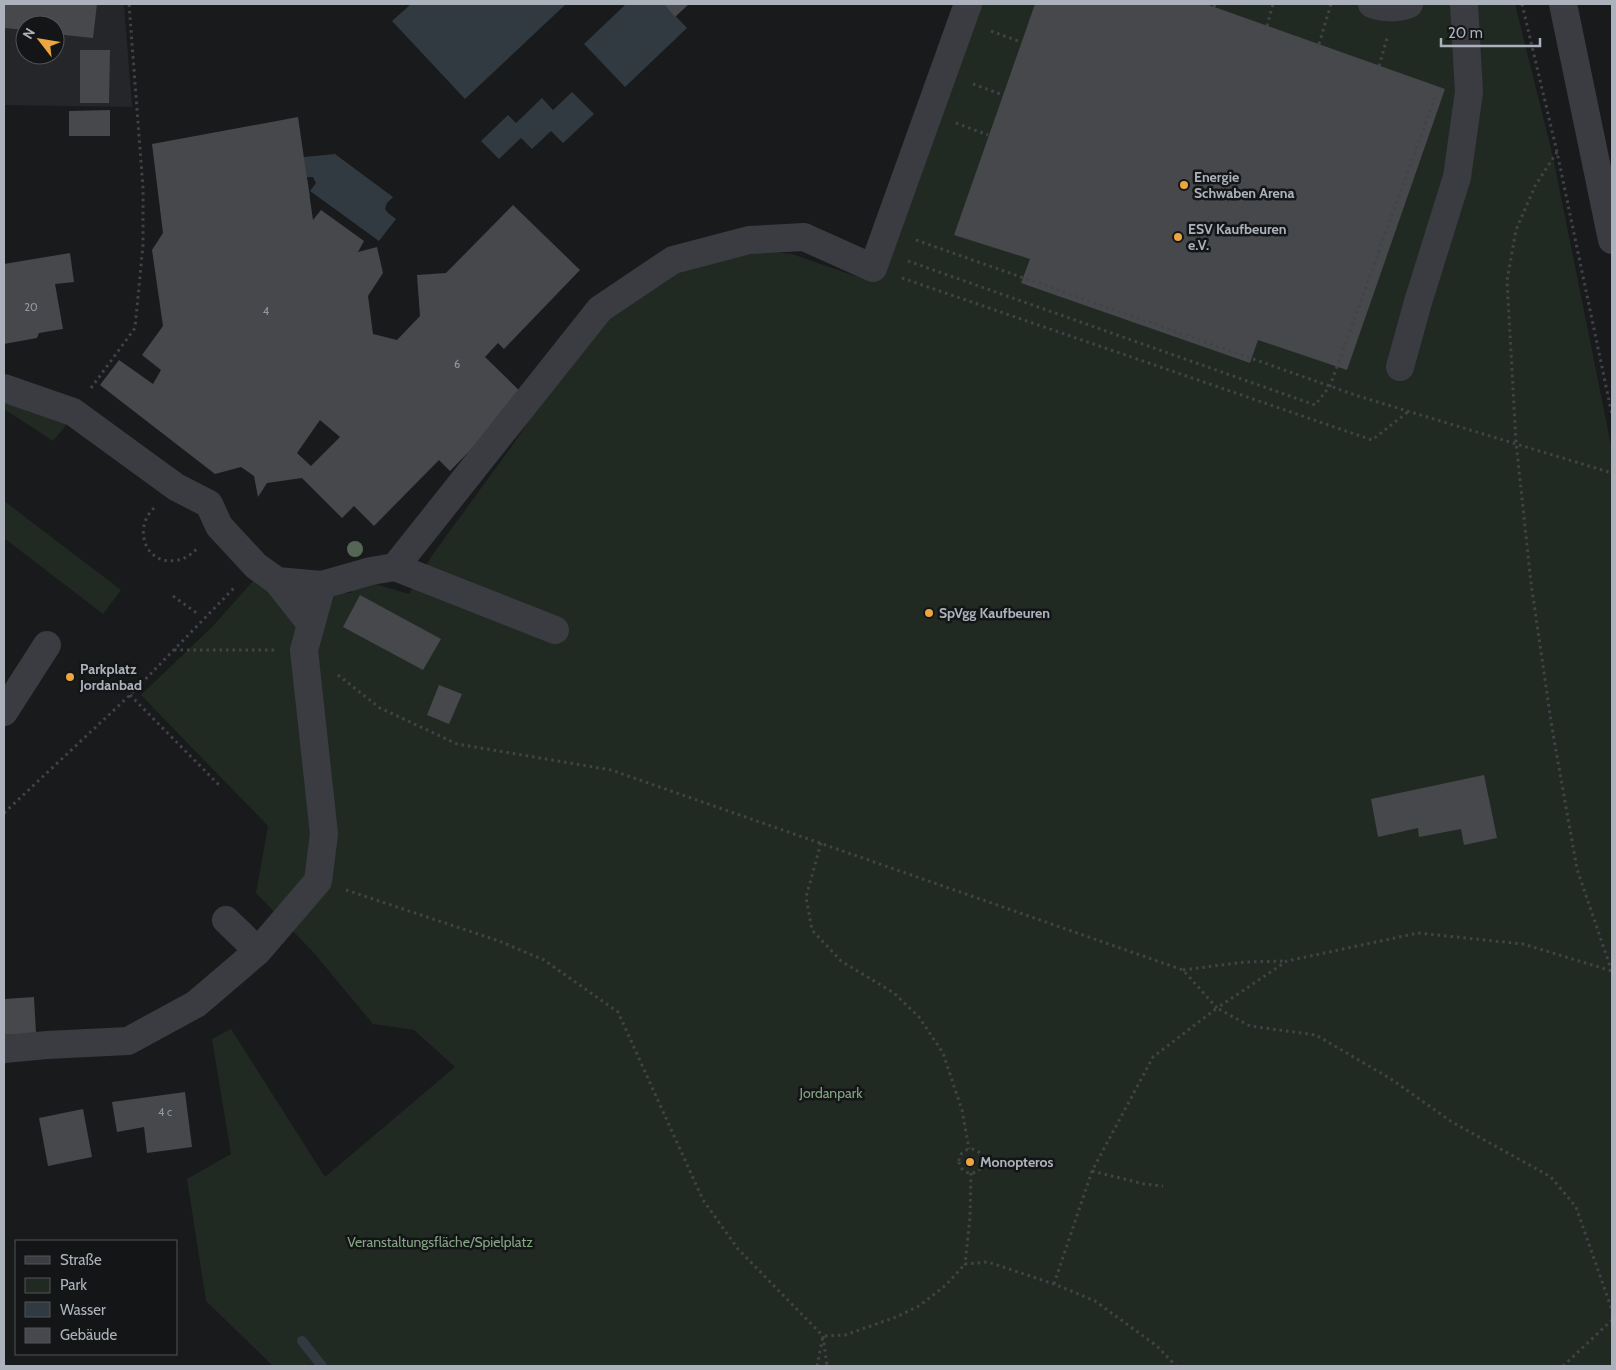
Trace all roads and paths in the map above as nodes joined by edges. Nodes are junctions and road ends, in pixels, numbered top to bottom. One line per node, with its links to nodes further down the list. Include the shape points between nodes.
1 (129, 4): 29 (path, via 143,188 143,245 135,328)
2 (968, 4): 24 (street)
3 (1273, 4): 10 (path)
4 (1331, 4): 14 (path)
5 (1372, 4): 6 (street, via 1382,7)
6 (1409, 4)
7 (1464, 4): 25 (street, via 1469,92 1456,177)
8 (1522, 4): 21 (path)
9 (1563, 4): 23 (street)
10 (1267, 26)
11 (984, 28): 13 (path)
12 (1388, 35): 15 (path)
13 (1021, 42)
14 (1319, 44)
15 (1379, 66)
16 (965, 81): 18 (path)
17 (1437, 92): 26 (path)
18 (1002, 94)
19 (952, 122): 20 (path)
20 (988, 135)
21 (1557, 152): 30 (path); 31 (path, via 1535,186 1516,230 1507,281)
22 (909, 238): 26 (path)
23 (1612, 240)
24 (876, 260): 26 (path, via 1315,405); 28 (path, via 1372,440); 36 (street, via 804,237 749,240 673,260 600,309)
25 (1400, 367)
26 (1330, 386): 28 (path)
27 (4, 388): 29 (street)
28 (1409, 411): 31 (path)
29 (73, 412): 35 (street, via 176,487 210,504 219,526)
30 (1612, 414)
31 (1516, 442): 32 (path); 55 (path, via 1531,583 1577,869)
32 (1612, 473)
33 (154, 507): 34 (path, via 147,514 142,534 151,552 169,561 180,560)
34 (204, 543)
35 (256, 566): 37 (street); 44 (path)
36 (395, 567): 38 (street); 41 (street)
37 (277, 581): 38 (street); 42 (street)
38 (322, 585): 42 (street)
39 (173, 596): 40 (path)
40 (198, 614)
41 (556, 630)
42 (308, 637): 44 (path); 49 (path, via 380,708 457,744 611,770); 50 (street, via 324,834)
43 (46, 645): 46 (street)
44 (174, 650): 45 (path)
45 (130, 695): 47 (path); 48 (path)
46 (4, 712)
47 (221, 787)
48 (4, 813)
49 (821, 843): 54 (path); 58 (path, via 806,897 812,930 841,962 894,993 919,1017 943,1053 962,1110)
50 (318, 880): 52 (street); 66 (path, via 499,941 544,960 618,1012 703,1200 738,1249)
51 (226, 920): 52 (street)
52 (258, 951): 57 (street, via 196,1004 128,1041)
53 (1286, 961): 54 (path, via 1245,962); 55 (path, via 1418,932 1523,944); 56 (path)
54 (1183, 970): 56 (path)
55 (1611, 970)
56 (1217, 1008): 59 (path, via 1153,1057); 64 (path, via 1250,1026 1316,1035 1391,1079 1452,1122 1551,1177 1576,1207)
57 (4, 1049)
58 (969, 1149): 60 (path, via 962,1152 958,1160 960,1168); 60 (path, via 980,1153 983,1160 981,1168)
59 (1092, 1171): 61 (path); 63 (path)
60 (971, 1173): 62 (path)
61 (1162, 1186)
62 (965, 1264): 63 (path, via 988,1262); 66 (path, via 946,1285 919,1306 896,1318 845,1335)
63 (1054, 1284): 69 (path, via 1095,1301 1157,1346)
64 (1612, 1310)
65 (1612, 1320): 70 (path)
66 (823, 1336): 67 (path); 68 (path)
67 (817, 1366)
68 (828, 1366)
69 (1176, 1366)
70 (1563, 1366)

